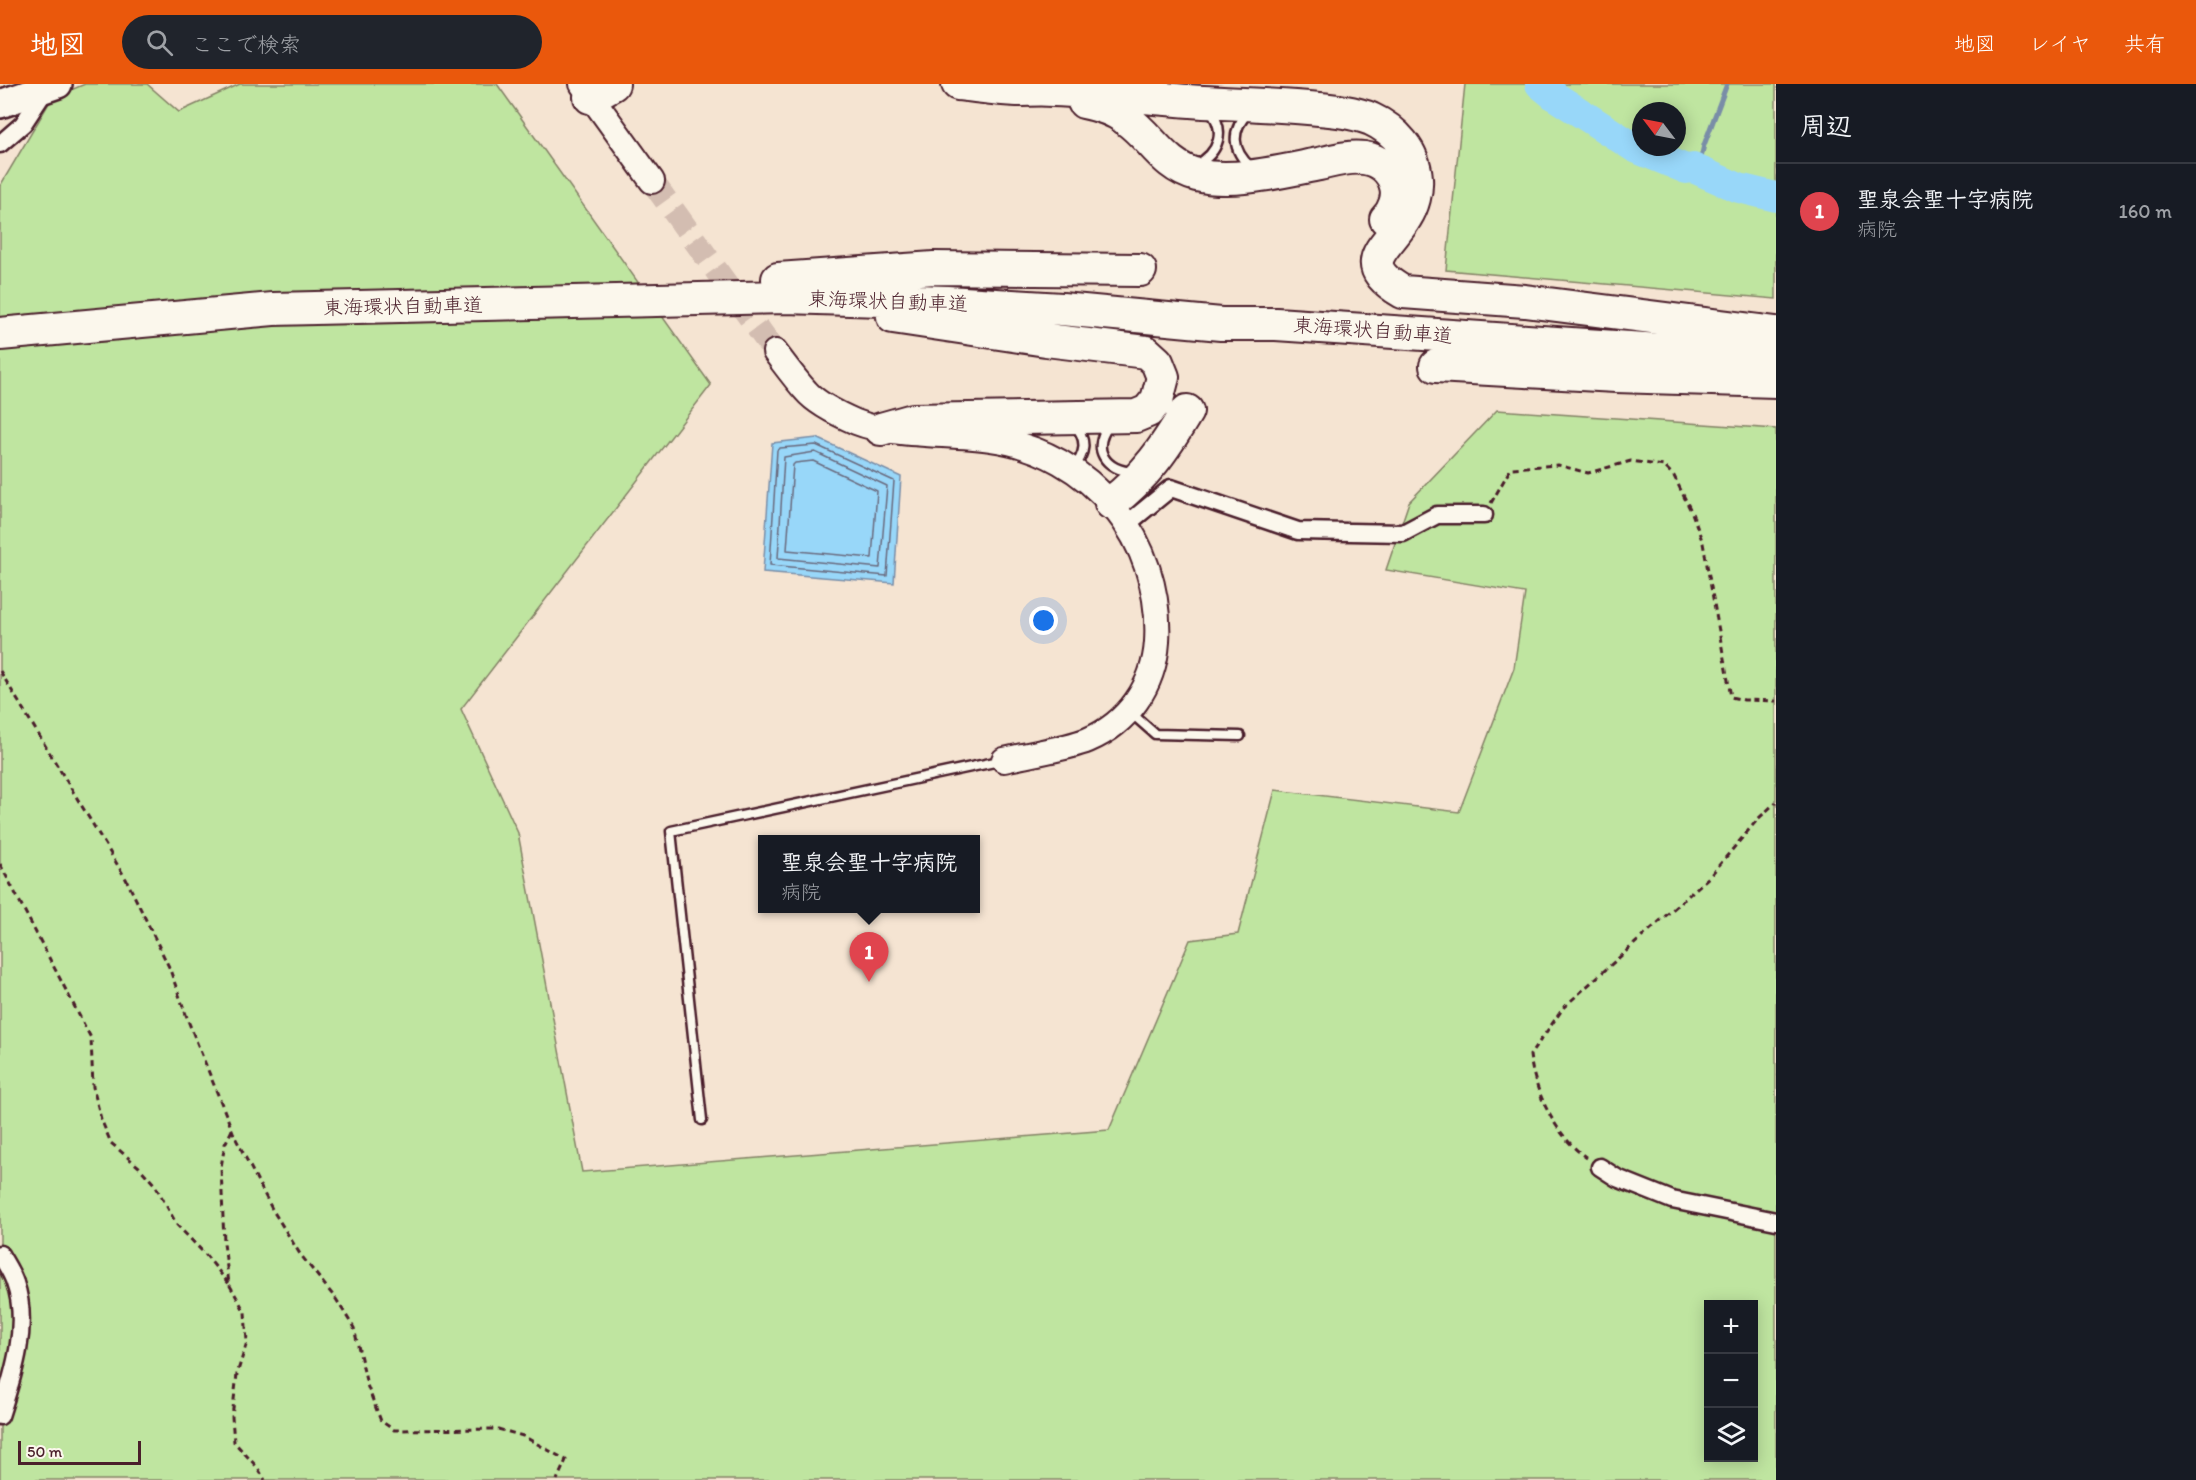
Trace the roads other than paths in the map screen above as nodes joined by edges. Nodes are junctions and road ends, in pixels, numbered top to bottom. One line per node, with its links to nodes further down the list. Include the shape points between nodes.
1 (958, 84): 4 (highway)
2 (52, 86): 6 (main road); 8 (street, via 23,124)
3 (595, 88): 11 (street)
4 (1016, 90): 5 (highway); 9 (highway, via 1111,110 1127,119)
5 (1200, 102): 7 (highway); 9 (lane, via 1218,123 1219,141 1206,159 1195,165)
6 (0, 104)
7 (1262, 104): 10 (lane, via 1238,124 1234,138 1241,158); 16 (highway, via 1369,119 1384,126 1407,150 1416,177 1415,191 1406,217 1381,249 1377,261 1381,274 1403,292 1525,301)
8 (0, 144)
9 (1176, 166): 10 (highway, via 1212,178)
10 (1265, 173): 12 (highway, via 1351,157 1381,163 1397,187 1396,202 1388,217)
11 (652, 181)
12 (1364, 238)
13 (1140, 270): 14 (highway, via 934,268 772,279 657,281)
14 (578, 296): 15 (highway, 東海環状自動車道, via 432,292 271,299); 17 (highway, 東海環状自動車道, via 273,309); 18 (highway, 東海環状自動車道, via 666,285 987,293 1577,332); 20 (highway, 東海環状自動車道, via 947,302 1221,324 1276,324); 24 (highway, via 599,308 737,306 856,312 1146,352 1163,376 1157,400 1148,411 1136,416)
15 (0, 322)
16 (1776, 333)
17 (0, 334)
18 (1776, 340)
19 (775, 352): 26 (street, via 807,393 856,422)
20 (1776, 358)
21 (1436, 366): 22 (highway)
22 (1776, 381)
23 (1187, 411): 27 (highway)
24 (1115, 417): 25 (highway); 27 (lane, via 1102,438 1104,458 1112,467 1124,471)
25 (1068, 419): 26 (highway, via 913,420); 28 (lane, via 1083,437 1084,447)
26 (881, 429): 28 (street, via 993,439 1028,449)
27 (1149, 469): 29 (highway, via 1131,487)
28 (1072, 470): 29 (street)
29 (1119, 513): 30 (street, via 1171,488 1298,531 1403,533 1437,515); 31 (street, via 1150,572 1157,634 1156,659 1147,686)
30 (1484, 515)
31 (1129, 712): 32 (lane, via 1155,734); 33 (street, via 1086,741)
32 (1240, 736)
33 (1004, 760): 34 (lane, via 671,831)
34 (702, 1120)
35 (1600, 1167): 36 (street, via 1672,1200)
36 (1776, 1221)
37 (0, 1254): 38 (street, via 15,1283 20,1308 15,1364)
38 (0, 1416)

